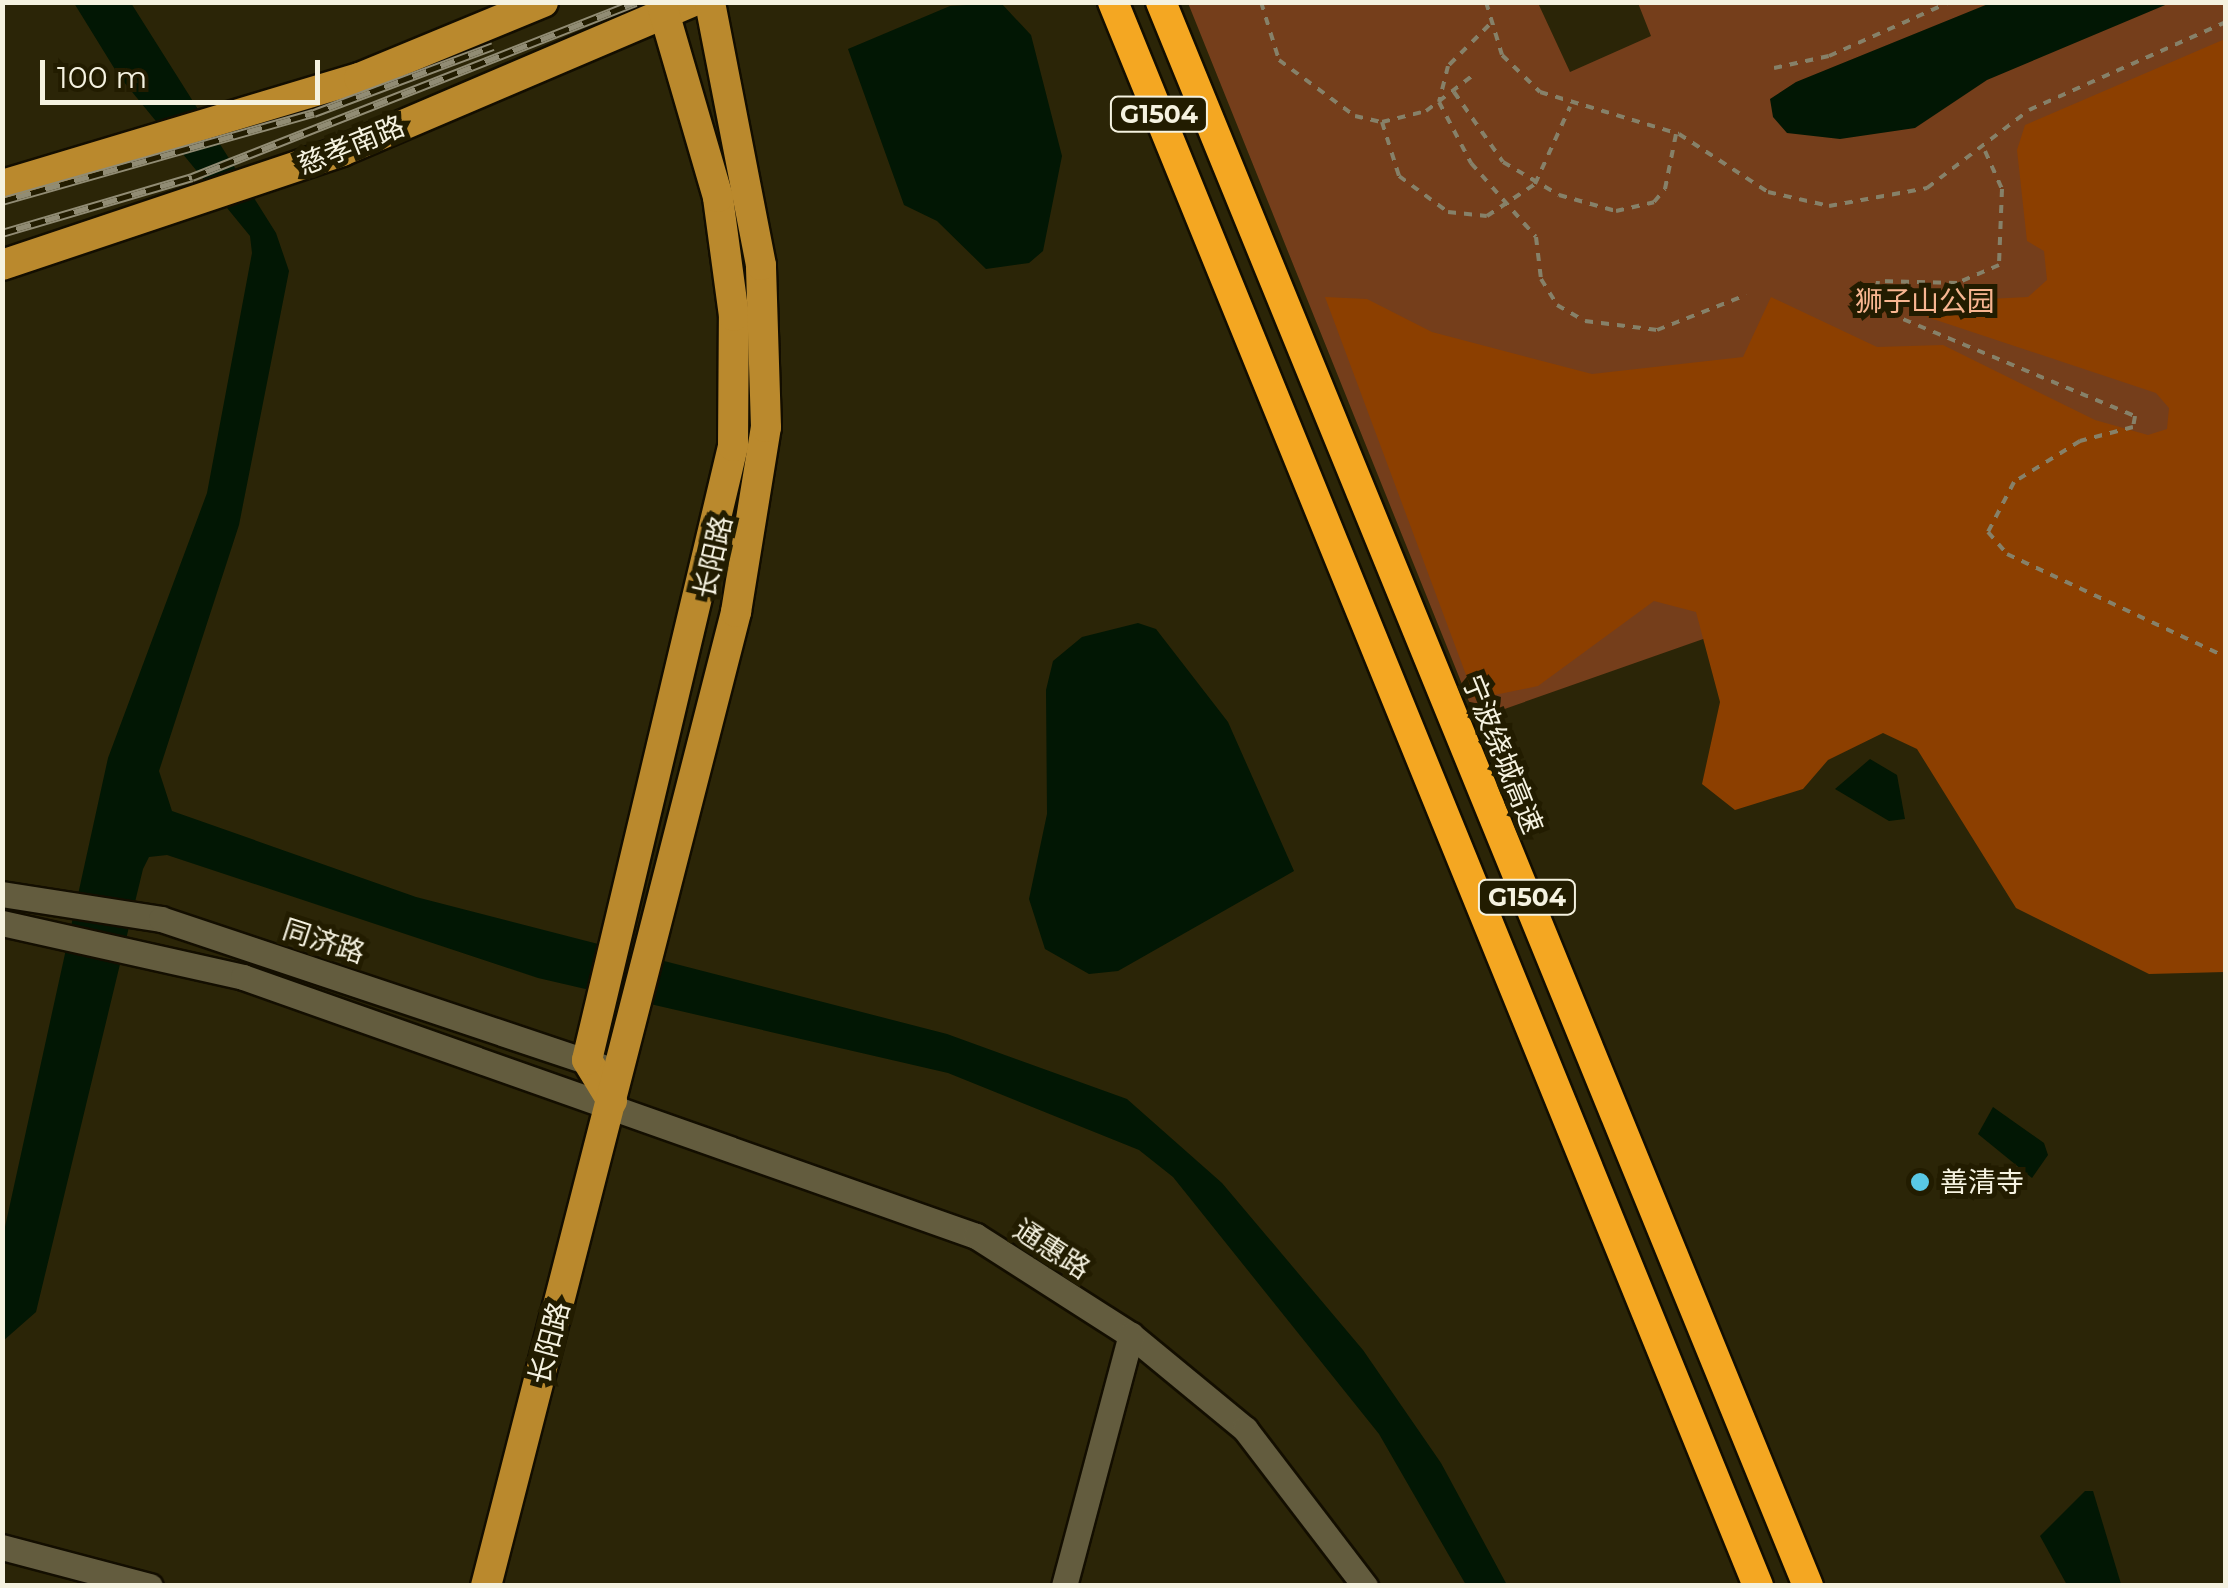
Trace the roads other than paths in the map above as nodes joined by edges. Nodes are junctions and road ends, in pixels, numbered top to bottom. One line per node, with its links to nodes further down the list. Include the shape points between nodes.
1 (543, 2): 6 (main road, via 358,78)
2 (710, 2): 11 (main road, 长阳路, via 761,265 766,427 736,612)
3 (1114, 2): 18 (highway, G1504)
4 (1161, 2): 19 (highway, 宁波绕城高速 / G1504)
5 (673, 5): 7 (main road, 慈孝南路, via 271,177); 10 (main road, 长阳路, via 718,197 734,316 733,446 723,519)
6 (2, 186)
7 (2, 264)
8 (2, 894): 10 (street, 同济路, via 138,914)
9 (2, 923): 11 (street, via 126,946)
10 (588, 1060): 11 (main road)
11 (616, 1088): 12 (street, 通惠路, via 976,1236); 15 (main road, 长阳路)
12 (1131, 1335): 16 (street); 17 (street, 通惠路, via 1246,1429)
13 (2, 1547): 14 (street)
14 (150, 1586)
15 (486, 1586)
16 (1064, 1586)
17 (1364, 1586)
18 (1758, 1586)
19 (1808, 1586)

